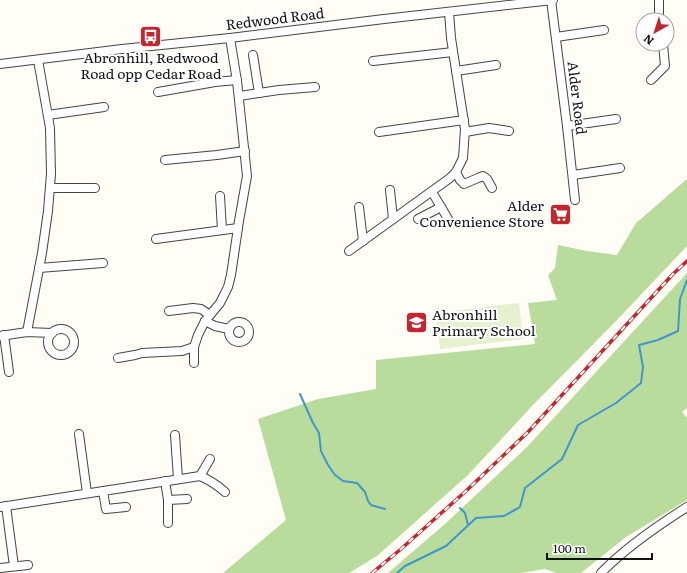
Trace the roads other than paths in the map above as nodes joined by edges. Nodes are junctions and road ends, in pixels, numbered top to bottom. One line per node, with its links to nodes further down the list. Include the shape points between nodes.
1 (552, 0): 3 (street, Redwood Road); 6 (street, Alder Road)
2 (659, 0): 4 (street)
3 (449, 12): 7 (street, Redwood Road); 8 (street)
4 (659, 12)
5 (604, 30): 6 (street)
6 (556, 37): 26 (street, Alder Road)
7 (230, 38): 11 (street, Redwood Road); 16 (street)
8 (453, 52): 12 (street); 15 (street)
9 (663, 52): 17 (street, via 665,66)
10 (254, 55): 20 (street)
11 (38, 60): 13 (street, Redwood Road); 23 (street)
12 (373, 61)
13 (0, 64)
14 (496, 65): 15 (street)
15 (456, 71): 25 (street)
16 (237, 80): 19 (street); 21 (street)
17 (651, 80)
18 (315, 87): 20 (street)
19 (158, 92)
20 (259, 93): 21 (street)
21 (239, 96): 30 (street)
22 (104, 107): 23 (street)
23 (48, 115): 35 (street)
24 (616, 119): 26 (street)
25 (464, 120): 28 (street); 29 (street)
26 (567, 126): 34 (street, Alder Road)
27 (508, 131): 29 (street, via 489,128)
28 (379, 132)
29 (465, 132): 33 (street, via 463,158)
30 (245, 151): 31 (street); 47 (street, via 247,176)
31 (165, 160)
32 (620, 168): 34 (street)
33 (456, 172): 37 (street, via 464,184 483,176 488,179); 39 (street)
34 (573, 175): 41 (street, Alder Road)
35 (50, 188): 36 (street); 53 (street)
36 (95, 188)
37 (492, 188)
38 (390, 190): 44 (street)
39 (432, 192): 42 (street); 44 (street)
40 (220, 196): 48 (street)
41 (575, 200)
42 (441, 206): 45 (street); 46 (street)
43 (359, 207): 50 (street)
44 (393, 219): 50 (street)
45 (418, 219)
46 (448, 219)
47 (238, 228): 48 (street); 55 (street, via 228,287 220,303)
48 (222, 230): 49 (street)
49 (156, 239)
50 (363, 241): 51 (street)
51 (349, 251)
52 (104, 263): 53 (street)
53 (39, 268): 57 (street)
54 (169, 311): 55 (street, via 201,309)
55 (207, 318): 56 (street, via 215,326); 60 (street)
56 (229, 329)
57 (27, 332): 58 (street); 59 (street)
58 (52, 333)
59 (2, 335): 63 (street)
60 (194, 347): 61 (street, via 182,351 142,353); 62 (street)
61 (118, 358)
62 (194, 363)
63 (9, 372)
64 (79, 434): 72 (street)
65 (175, 435): 68 (street)
66 (210, 459): 67 (street)
67 (200, 476): 68 (street); 71 (street)
68 (178, 479): 69 (street)
69 (165, 481): 70 (street); 74 (street)
70 (103, 491): 72 (street); 76 (street, via 106,509)
71 (225, 492)
72 (87, 493): 75 (street)
73 (187, 499): 74 (street)
74 (168, 500): 78 (street)
75 (3, 506): 80 (street)
76 (126, 507)
77 (687, 507): 82 (street, via 655,528)
78 (168, 523)
79 (28, 565): 80 (street)
80 (14, 566): 81 (street)
81 (0, 568)
82 (604, 571)

